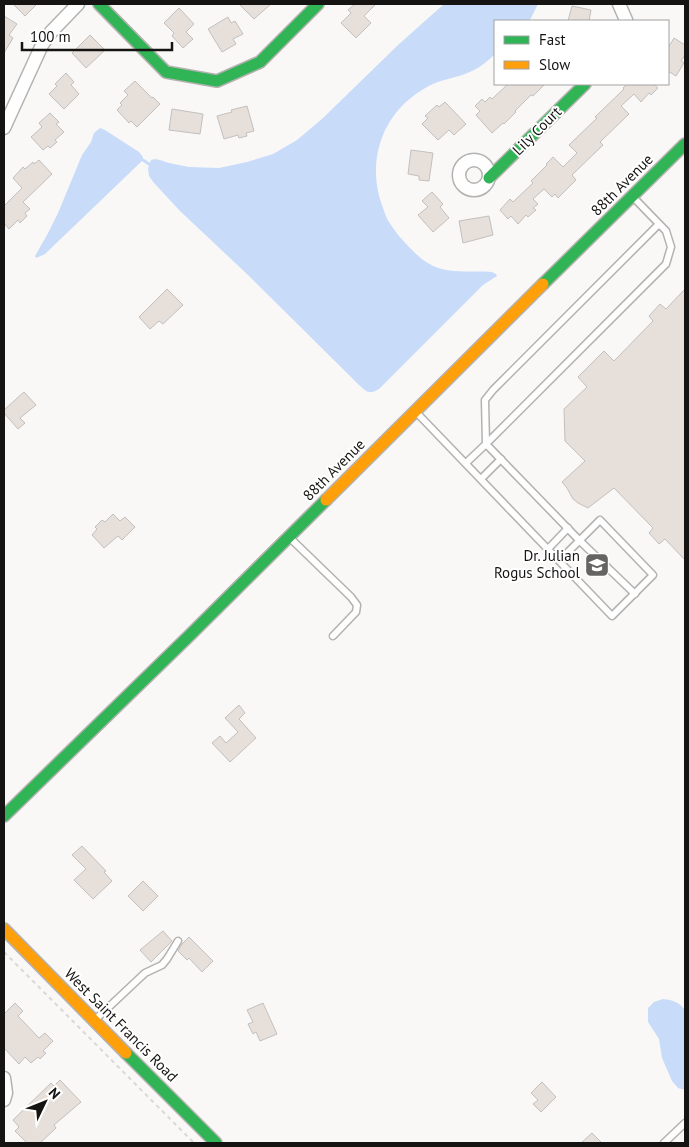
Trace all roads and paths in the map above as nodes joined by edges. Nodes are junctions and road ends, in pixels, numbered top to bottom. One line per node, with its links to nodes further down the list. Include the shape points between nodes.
1 (78, 4): 7 (street, via 42,45)
2 (99, 4): 3 (street, via 166,72 217,81 260,62)
3 (318, 4)
4 (619, 4): 5 (street)
5 (626, 20)
6 (584, 85): 9 (street, Lily Court)
7 (4, 128)
8 (685, 144): 10 (street, 88th Avenue)
9 (489, 178)
10 (633, 196): 11 (lane); 12 (street, 88th Avenue)
11 (659, 224): 13 (lane, via 485,400); 13 (lane, via 666,231 671,247 666,264)
12 (415, 411): 15 (lane); 18 (street, 88th Avenue)
13 (486, 444): 14 (lane); 15 (lane)
14 (501, 459): 16 (lane); 17 (lane)
15 (466, 463): 16 (lane)
16 (481, 479): 20 (lane)
17 (568, 528): 19 (lane); 20 (lane)
18 (288, 536): 23 (lane, via 356,605 356,612); 24 (street, 88th Avenue)
19 (580, 541): 21 (lane); 22 (lane); 22 (lane, via 600,520 653,575)
20 (548, 549): 21 (lane)
21 (559, 561): 22 (lane, via 612,616)
22 (635, 594)
23 (333, 636)
24 (4, 816)
25 (4, 929): 28 (street, West Saint Francis Road)
26 (178, 940): 28 (lane, via 162,965 145,974)
27 (4, 952): 32 (path)
28 (95, 1020): 33 (street, West Saint Francis Road)
29 (4, 1078): 30 (street)
30 (4, 1100)
31 (685, 1123): 34 (lane)
32 (194, 1143)
33 (216, 1143)
34 (664, 1143)

